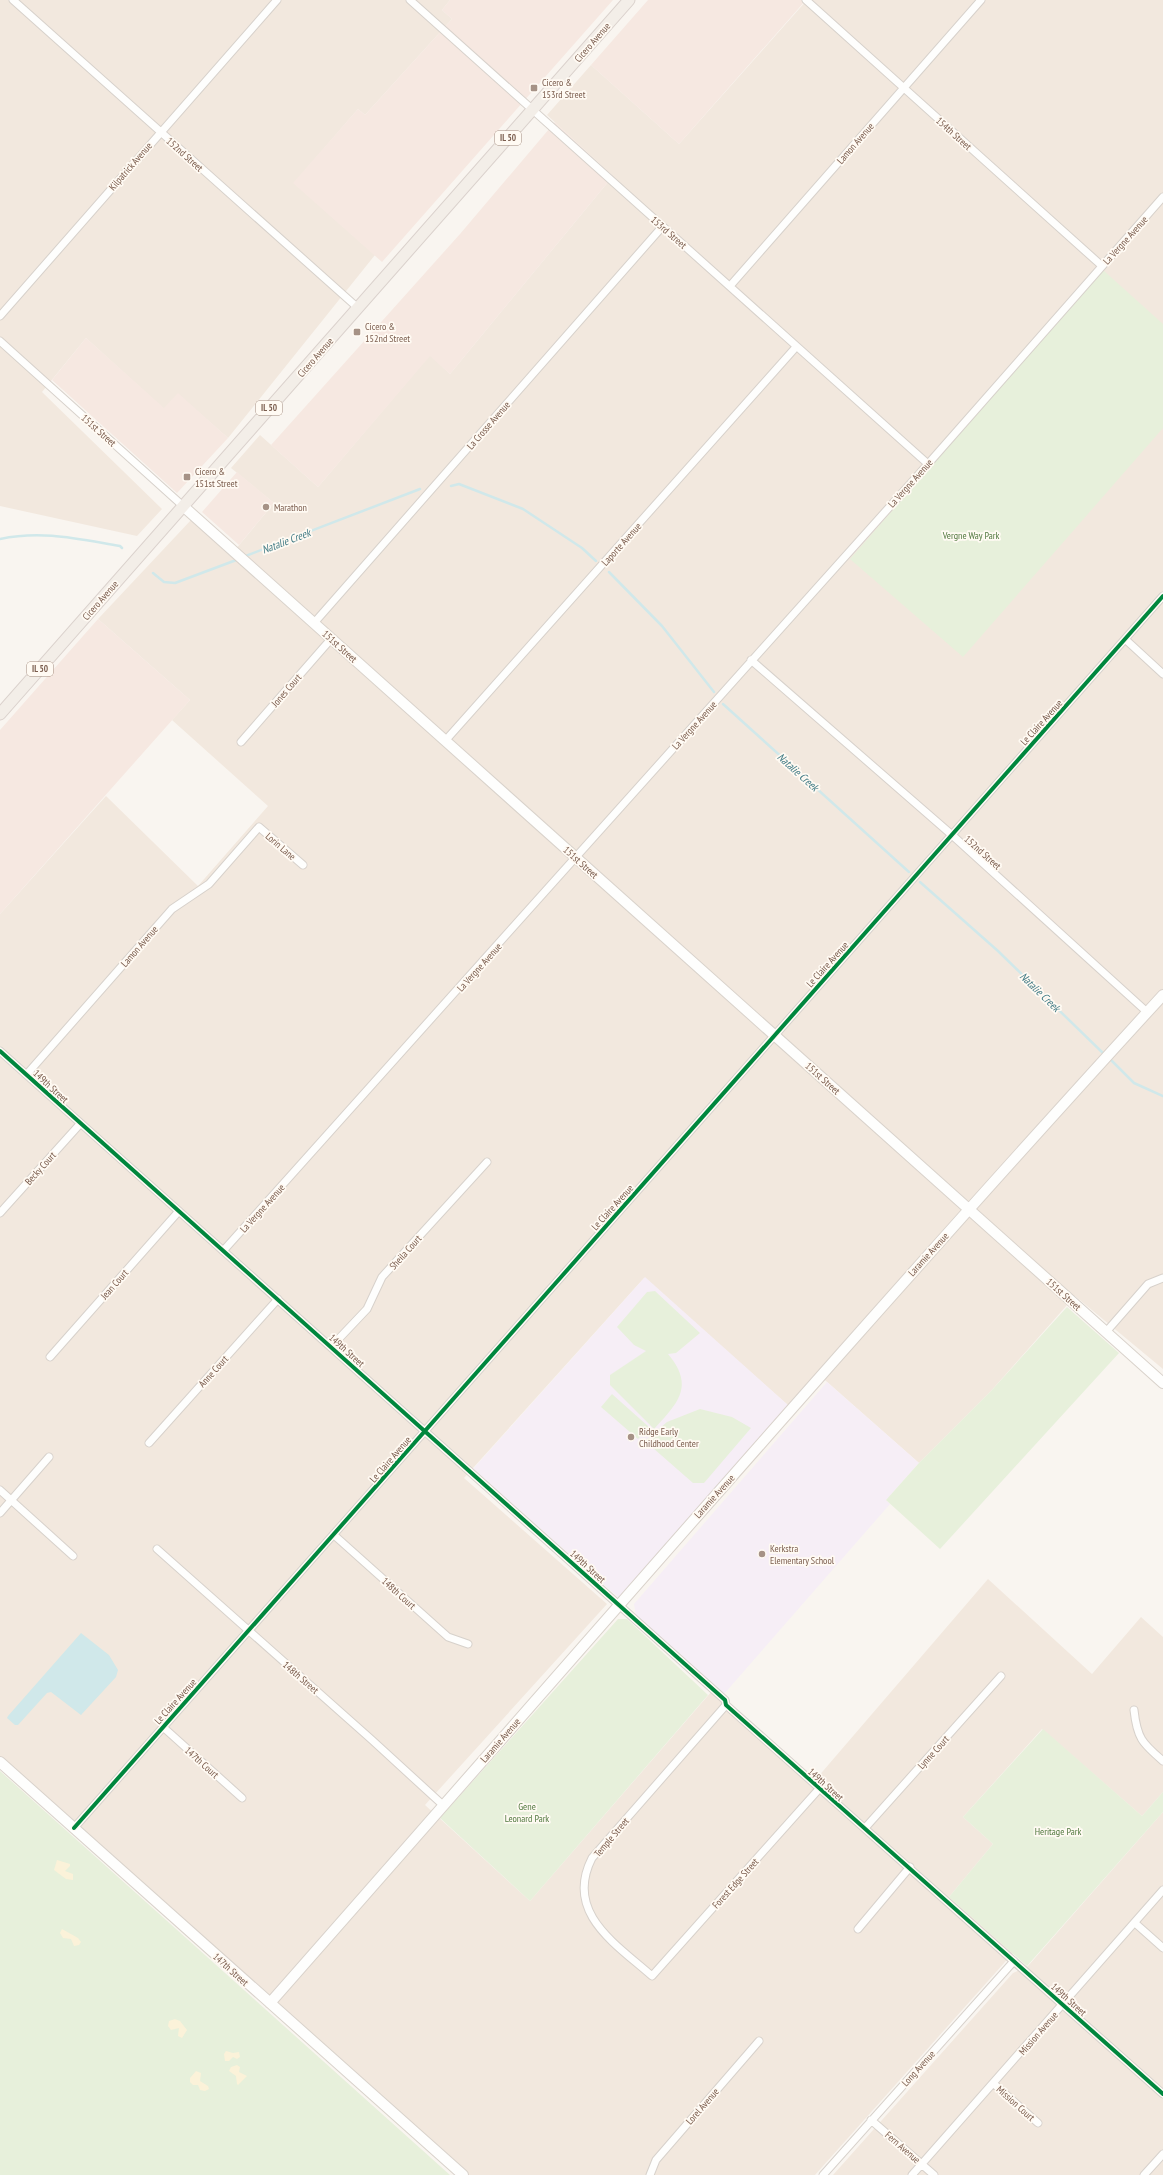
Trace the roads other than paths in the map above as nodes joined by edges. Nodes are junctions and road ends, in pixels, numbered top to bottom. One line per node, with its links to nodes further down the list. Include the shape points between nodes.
1 (13, 0): 9 (street, 152nd Street)
2 (277, 0): 9 (street, Kilpatrick Avenue)
3 (410, 0): 8 (street, 153rd Street)
4 (629, 0): 8 (main road, Cicero Avenue / IL 50)
5 (806, 0): 7 (street, 154th Street)
6 (981, 0): 7 (street, Lamon Avenue)
7 (904, 88): 12 (street, 154th Street); 13 (street, Lamon Avenue)
8 (533, 109): 11 (street, 153rd Street); 14 (main road, Cicero Avenue / IL 50)
9 (160, 132): 14 (street, 152nd Street); 15 (street, Kilpatrick Avenue)
10 (1163, 197): 12 (street, La Vergne Avenue)
11 (662, 227): 13 (street, 153rd Street); 21 (street, La Crosse Avenue)
12 (1102, 266): 18 (street, La Vergne Avenue)
13 (730, 286): 17 (street, 153rd Street)
14 (358, 308): 19 (main road, Cicero Avenue / IL 50)
15 (0, 316)
16 (0, 341): 19 (street, 151st Street)
17 (796, 347): 18 (street, 153rd Street); 27 (street, Laporte Avenue)
18 (928, 464): 24 (street, La Vergne Avenue)
19 (183, 506): 21 (street, 151st Street); 26 (main road, Cicero Avenue / IL 50)
20 (1163, 596): 23 (street, Le Claire Avenue)
21 (314, 623): 22 (street, 151st Street)
22 (332, 639): 27 (street, 151st Street); 28 (street, Jones Court)
23 (1125, 639): 25 (street); 30 (street, Le Claire Avenue)
24 (751, 660): 30 (street, 152nd Street); 31 (street, La Vergne Avenue)
25 (1163, 674)
26 (0, 714)
27 (446, 741): 31 (street, 151st Street)
28 (241, 742)
29 (259, 827): 32 (street, Lorin Lane); 37 (street, Lamon Avenue, via 209,884 172,909)
30 (952, 835): 34 (street, 152nd Street); 35 (street, Le Claire Avenue)
31 (576, 858): 35 (street, 151st Street); 43 (street, La Vergne Avenue)
32 (303, 865)
33 (1163, 994): 34 (street, Laramie Avenue)
34 (1147, 1012): 40 (street, Laramie Avenue)
35 (774, 1035): 40 (street, 151st Street); 50 (street, Le Claire Avenue)
36 (0, 1051): 37 (street, 149th Street)
37 (27, 1074): 38 (street, 149th Street)
38 (80, 1124): 41 (street, 149th Street); 42 (street, Becky Court)
39 (487, 1162): 47 (street, Sheila Court, via 382,1277 367,1309)
40 (968, 1208): 46 (street, 151st Street); 59 (street, Laramie Avenue)
41 (179, 1211): 43 (street, 149th Street); 48 (street, Jean Court)
42 (0, 1213)
43 (223, 1251): 45 (street, 149th Street)
44 (1163, 1278): 46 (street, via 1148,1284)
45 (278, 1299): 47 (street, 149th Street); 51 (street, Anne Court)
46 (1106, 1332): 49 (street, 151st Street)
47 (331, 1347): 50 (street, 149th Street)
48 (50, 1357)
49 (1163, 1383)
50 (425, 1431): 56 (street, Le Claire Avenue); 59 (street, 149th Street)
51 (149, 1443)
52 (49, 1457): 54 (street)
53 (0, 1490): 54 (street)
54 (11, 1500): 55 (street); 58 (street)
55 (0, 1513)
56 (334, 1535): 60 (street, Le Claire Avenue); 61 (street, 148th Court, via 448,1637)
57 (157, 1549): 60 (street, 148th Street)
58 (73, 1556)
59 (618, 1604): 63 (street, 149th Street, via 725,1700); 70 (street, Laramie Avenue)
60 (248, 1631): 65 (street, Le Claire Avenue); 70 (street, 148th Street)
61 (468, 1644)
62 (1001, 1676): 72 (street, Lynne Court)
63 (726, 1705): 68 (street, 149th Street); 79 (street, Temple Street, via 599,1849 588,1866 584,1888 594,1923)
64 (1134, 1710): 67 (street, via 1136,1732)
65 (162, 1727): 69 (street, 147th Court); 71 (street, Le Claire Avenue)
66 (0, 1762): 71 (street, 147th Street)
67 (1163, 1762)
68 (819, 1789): 72 (street, 149th Street); 79 (street, Forest Edge Street)
69 (242, 1798)
70 (444, 1806): 80 (street, Laramie Avenue)
71 (74, 1828): 80 (street, 147th Street)
72 (865, 1828): 73 (street, 149th Street)
73 (910, 1867): 76 (street); 78 (street, 149th Street)
74 (1163, 1890): 75 (street, Mission Avenue)
75 (1135, 1922): 77 (street); 81 (street, Mission Avenue)
76 (858, 1929)
77 (1163, 1948)
78 (1014, 1961): 81 (street, 149th Street); 85 (street, Long Avenue)
79 (652, 1976)
80 (270, 2003): 89 (street, 147th Street)
81 (1063, 2004): 83 (street, Mission Avenue); 84 (street, 149th Street)
82 (759, 2041): 90 (street, Lorel Avenue, via 656,2160)
83 (994, 2084): 86 (street, Mission Court); 88 (street, Mission Avenue)
84 (1163, 2094)
85 (871, 2120): 88 (street, Fern Avenue); 91 (street, Long Avenue)
86 (1038, 2123)
87 (1163, 2154): 94 (street)
88 (922, 2164): 92 (street, Mission Avenue); 93 (street, Fern Avenue)
89 (462, 2175)
90 (650, 2175)
91 (824, 2175)
92 (912, 2175)
93 (934, 2175)
94 (1144, 2175)

